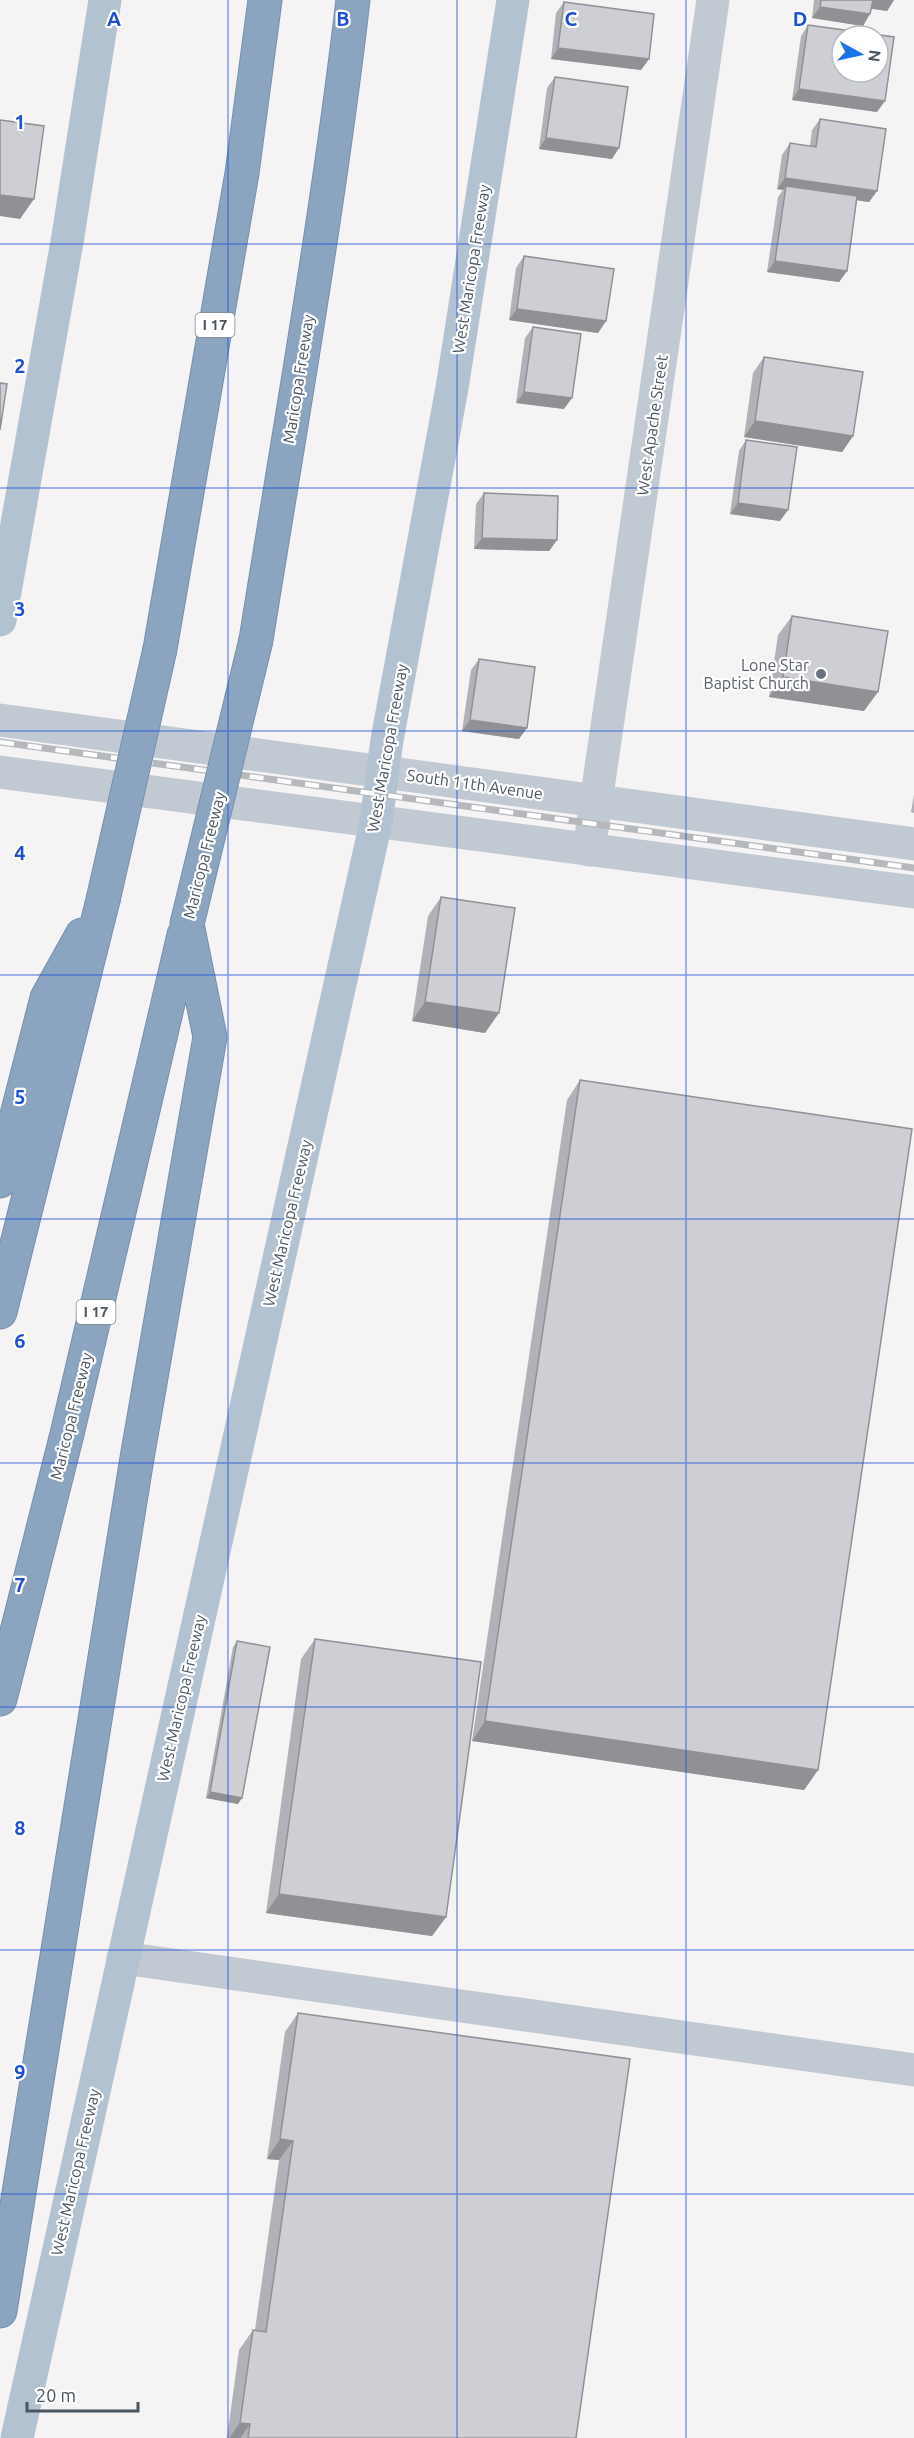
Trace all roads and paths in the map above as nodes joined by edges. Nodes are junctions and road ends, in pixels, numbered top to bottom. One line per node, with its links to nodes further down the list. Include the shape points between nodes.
1 (105, 0): 6 (main road)
2 (265, 0): 15 (highway, I 17, bridge, via 242,173 160,649)
3 (353, 0): 16 (highway, Maricopa Freeway / I 17, bridge, via 256,640)
4 (513, 0): 9 (main road, West Maricopa Freeway, via 452,388)
5 (713, 0): 10 (street, West Apache Street)
6 (0, 620)
7 (0, 720): 9 (street, South 11th Avenue)
8 (0, 772): 11 (street)
9 (383, 772): 10 (street, South 11th Avenue); 11 (main road, West Maricopa Freeway)
10 (597, 801): 12 (street, South 11th Avenue); 13 (street, West Apache Street)
11 (376, 822): 13 (street); 20 (main road, West Maricopa Freeway)
12 (914, 844)
13 (589, 850): 14 (street)
14 (914, 892)
15 (103, 900): 17 (highway, via 47,998); 18 (highway, I 17)
16 (187, 924): 19 (highway, Maricopa Freeway / I 17, via 70,1423); 22 (highway, via 210,1037 133,1481)
17 (0, 1180)
18 (0, 1312)
19 (0, 1699)
20 (123, 1958): 21 (street); 23 (main road, West Maricopa Freeway)
21 (914, 2070)
22 (0, 2311)
23 (17, 2438)

